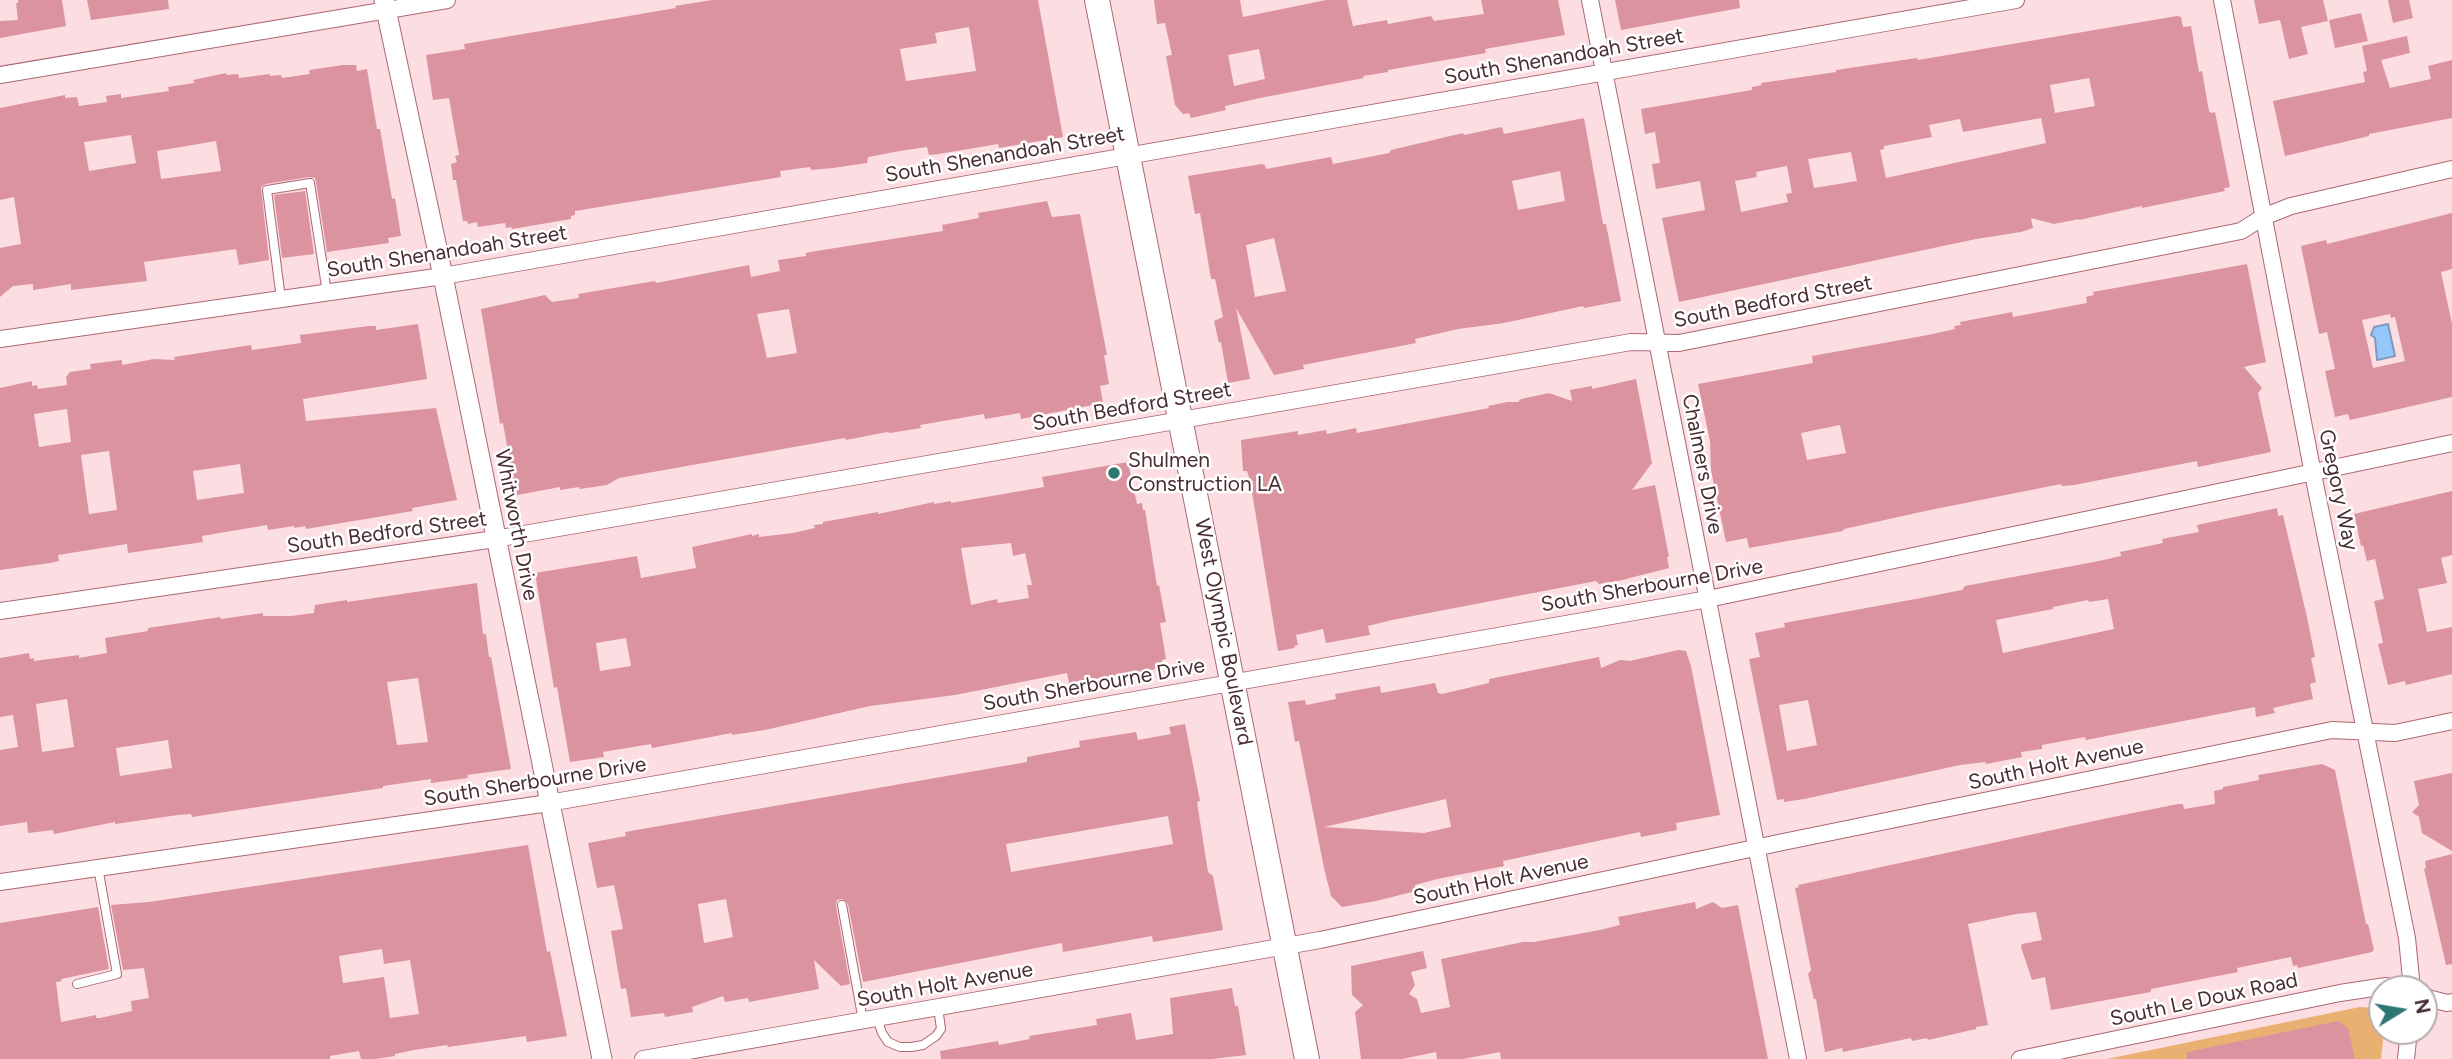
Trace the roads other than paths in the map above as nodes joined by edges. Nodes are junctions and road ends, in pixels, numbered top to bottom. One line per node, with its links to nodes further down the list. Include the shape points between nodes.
1 (447, 0): 6 (street)
2 (1097, 0): 9 (main road, West Olympic Boulevard)
3 (1590, 0): 7 (street, Chalmers Drive)
4 (2016, 0): 7 (street, South Shenandoah Street)
5 (2222, 0): 11 (street, Gregory Way)
6 (385, 6): 8 (street); 12 (street, Whitworth Drive)
7 (1604, 71): 9 (street, South Shenandoah Street); 16 (street, Chalmers Drive)
8 (0, 75)
9 (1128, 155): 12 (street, South Shenandoah Street); 17 (main road, West Olympic Boulevard)
10 (2452, 169): 11 (street, South Bedford Street, via 2291,206)
11 (2263, 218): 16 (street, South Bedford Street, via 2241,231 1679,343); 19 (street, Gregory Way)
12 (443, 276): 13 (street, South Shenandoah Street); 20 (street, Whitworth Drive)
13 (327, 293): 14 (street, South Shenandoah Street); 14 (lane, via 310,183 267,190)
14 (281, 299): 15 (street, South Shenandoah Street)
15 (0, 339)
16 (1657, 343): 17 (street, South Bedford Street, via 1631,342); 21 (street, Chalmers Drive)
17 (1181, 420): 20 (street, South Bedford Street); 23 (main road, West Olympic Boulevard)
18 (2452, 443): 19 (street, South Sherbourne Drive)
19 (2313, 474): 21 (street, South Sherbourne Drive); 25 (street, Gregory Way)
20 (495, 539): 22 (street, South Bedford Street); 26 (street, Whitworth Drive)
21 (1707, 599): 23 (street, South Sherbourne Drive); 27 (street, Chalmers Drive)
22 (0, 611)
23 (1233, 682): 26 (street, South Sherbourne Drive); 31 (main road, West Olympic Boulevard)
24 (2452, 721): 25 (street, South Holt Avenue, via 2395,733)
25 (2365, 732): 27 (street, South Holt Avenue, via 2332,730); 32 (street, Gregory Way)
26 (549, 803): 28 (street, South Sherbourne Drive); 37 (street, Whitworth Drive)
27 (1756, 848): 31 (street, South Holt Avenue); 40 (street, Chalmers Drive)
28 (98, 867): 29 (street, South Sherbourne Drive); 33 (lane, via 117,974)
29 (0, 881)
30 (842, 905): 36 (lane, via 848,948)
31 (1284, 946): 35 (street, South Holt Avenue); 39 (main road, West Olympic Boulevard)
32 (2411, 975)
33 (77, 984)
34 (2368, 989): 41 (street, South Le Doux Road)
35 (938, 1007): 36 (street, South Holt Avenue); 36 (lane, via 941,1029 923,1045 900,1047 888,1042)
36 (870, 1019): 38 (street, South Holt Avenue)
37 (601, 1059)
38 (643, 1059)
39 (1307, 1059)
40 (1798, 1059)
41 (2020, 1059)

